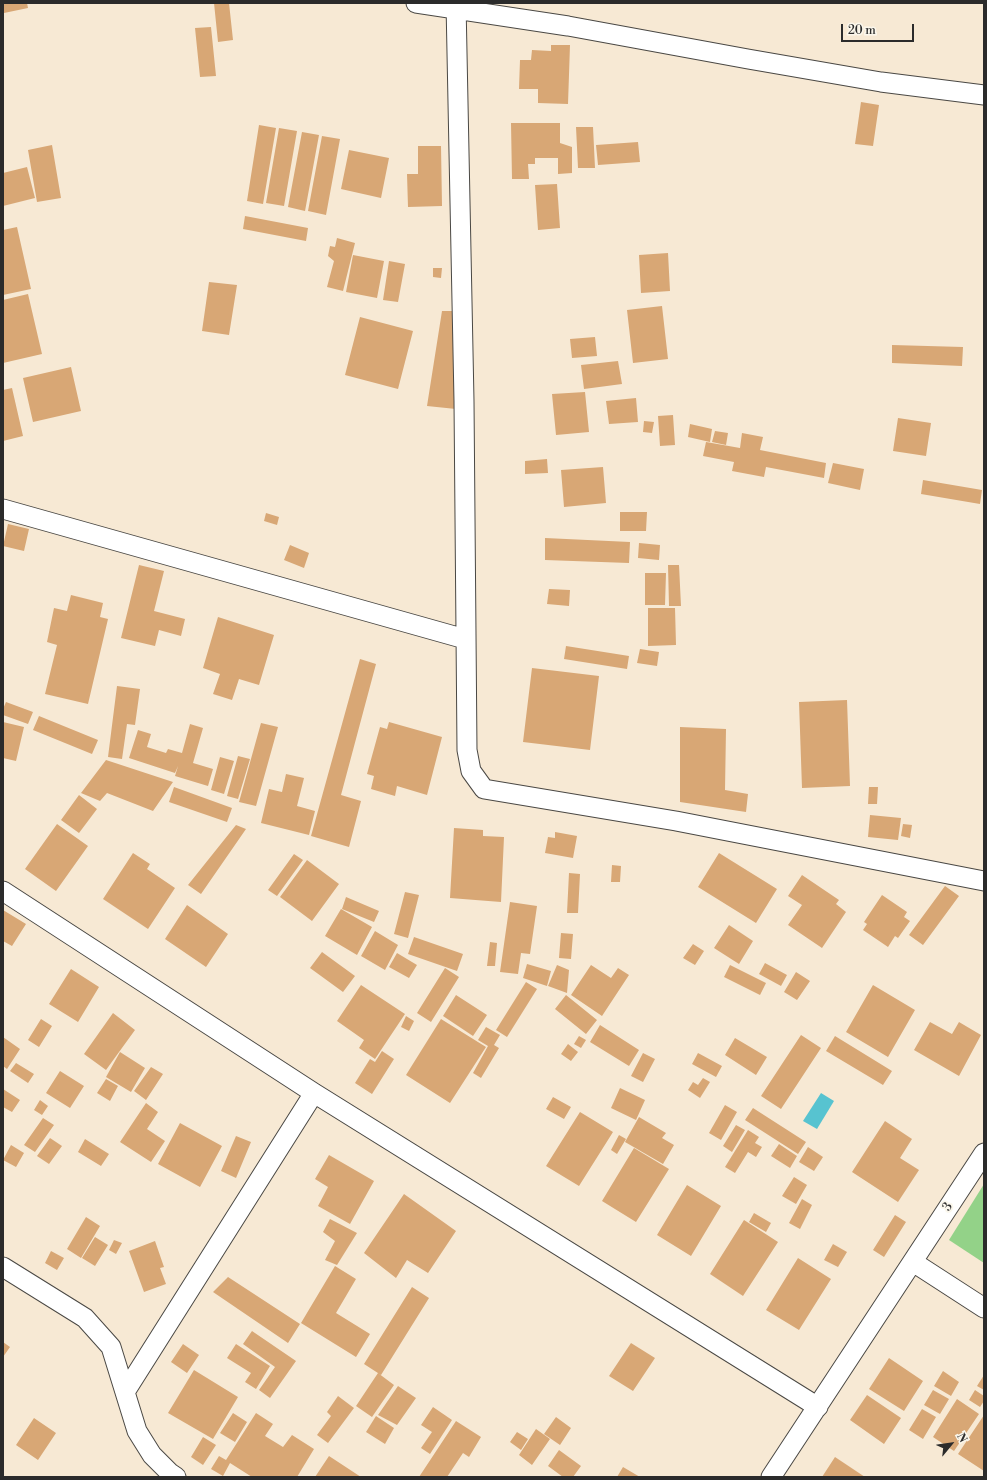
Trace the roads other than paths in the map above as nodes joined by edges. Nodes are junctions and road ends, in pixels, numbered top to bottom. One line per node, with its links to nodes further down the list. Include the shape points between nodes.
1 (416, 3): 2 (street)
2 (456, 6): 3 (street, via 756,61 881,82); 5 (street, via 464,393)
3 (984, 95)
4 (3, 509): 5 (street)
5 (465, 639): 6 (street, via 467,750 471,771 484,790 684,823)
6 (984, 881)
7 (3, 891): 8 (street)
8 (314, 1093): 13 (street); 14 (street)
9 (984, 1152): 10 (street, 3)
10 (913, 1262): 12 (street); 14 (street, 3)
11 (3, 1267): 13 (street, via 85,1318 111,1347)
12 (984, 1308)
13 (125, 1392): 15 (street, via 137,1431 152,1455)
14 (818, 1407): 16 (street, 3)
15 (176, 1477)
16 (771, 1477)

